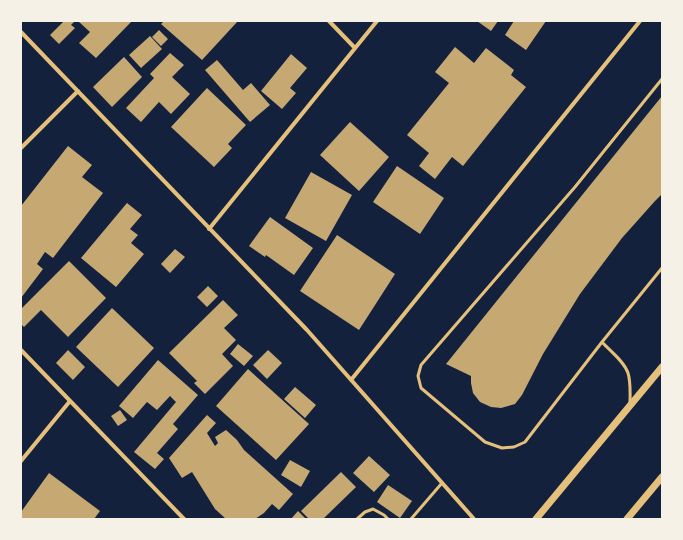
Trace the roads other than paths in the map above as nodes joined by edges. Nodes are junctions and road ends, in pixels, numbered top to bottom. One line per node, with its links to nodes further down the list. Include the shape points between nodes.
1 (329, 21): 5 (street)
2 (377, 21): 5 (street)
3 (640, 21): 14 (street)
4 (21, 32): 7 (street)
5 (355, 48): 9 (street)
6 (662, 79): 11 (lane, via 575,187 421,365 418,376 421,388 485,442 502,448 514,447 525,442)
7 (78, 92): 8 (street); 9 (street)
8 (21, 148)
9 (210, 229): 14 (street)
10 (662, 268): 11 (lane)
11 (602, 342): 16 (lane, via 628,372)
12 (21, 350): 15 (street)
13 (662, 367): 16 (street)
14 (351, 380): 19 (street)
15 (70, 401): 17 (street); 20 (street)
16 (630, 406): 25 (street)
17 (21, 461)
18 (662, 477): 26 (street)
19 (442, 483): 23 (lane); 24 (street)
20 (184, 519)
21 (357, 519): 22 (lane, via 365,512 373,510)
22 (388, 519)
23 (411, 519)
24 (474, 519)
25 (536, 519)
26 (627, 519)

